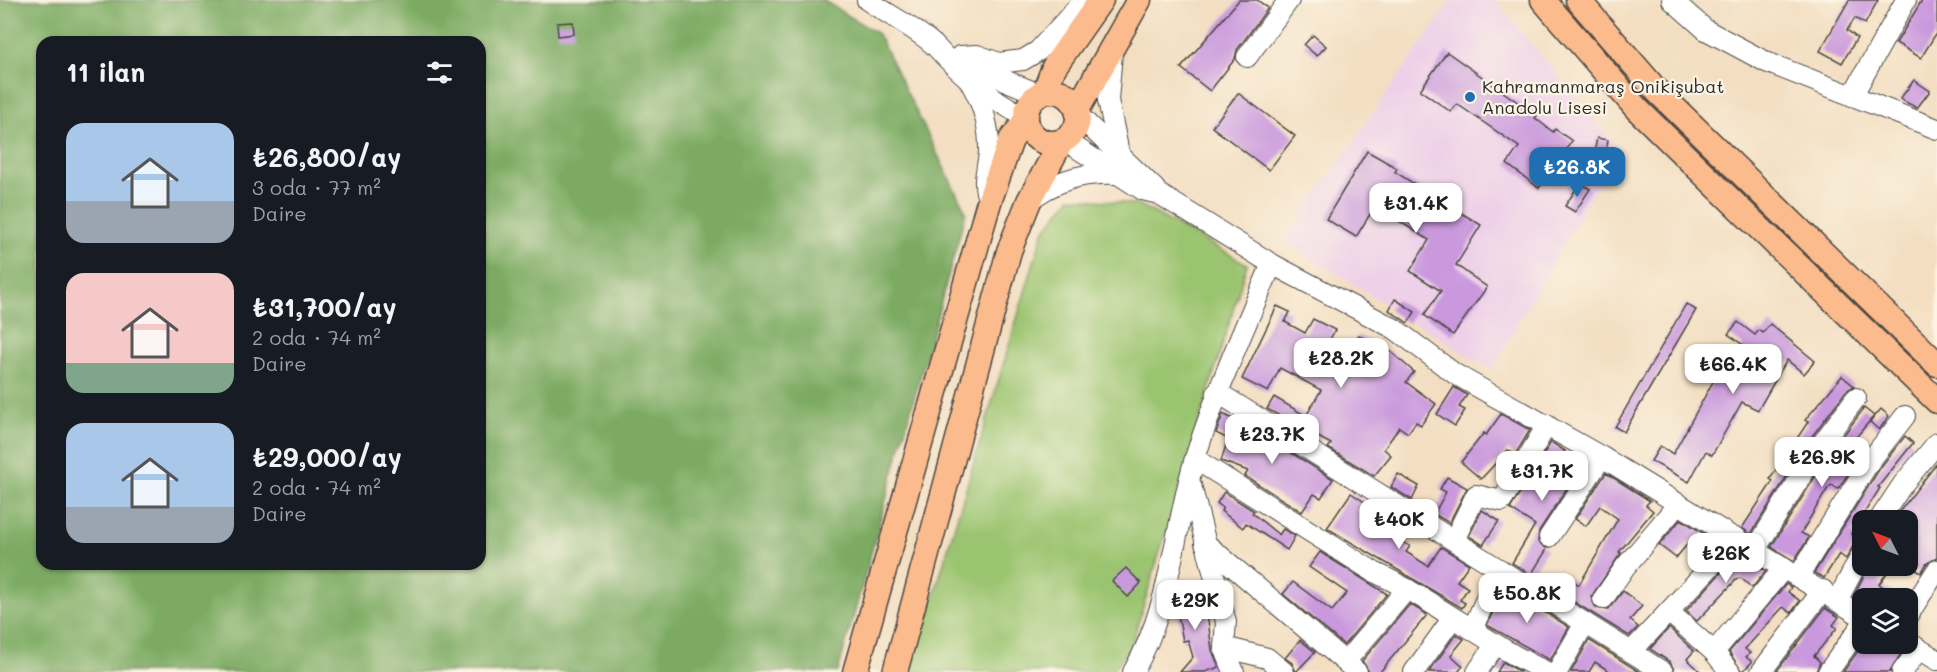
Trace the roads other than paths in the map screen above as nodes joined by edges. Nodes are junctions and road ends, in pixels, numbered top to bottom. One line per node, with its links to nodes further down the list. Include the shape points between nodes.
1 (867, 0): 11 (street)
2 (1084, 0): 12 (street, via 1031,56 1007,63 977,55)
3 (1101, 0): 15 (main road, via 1054,67)
4 (1139, 0): 10 (main road)
5 (1289, 0): 13 (street)
6 (1543, 0): 30 (main road, via 1637,109)
7 (1578, 0): 27 (main road, via 1657,91)
8 (1672, 0): 16 (street, via 1706,30 1756,57)
9 (1906, 0): 16 (street)
10 (1115, 41): 17 (main road); 21 (street, via 1108,100)
11 (935, 46): 12 (street); 14 (street, via 944,59)
12 (960, 56): 15 (street, via 987,74)
13 (1246, 57)
14 (966, 75): 18 (street); 25 (street, via 980,101 987,126 989,153 983,186)
15 (1042, 92): 17 (main road, via 1068,95); 18 (main road, via 1029,104)
16 (1852, 96): 19 (street)
17 (1078, 112): 20 (main road, via 1075,130); 21 (street)
18 (1026, 118): 20 (main road, via 1038,139); 25 (main road, via 1011,140)
19 (1934, 121)
20 (1062, 141): 22 (street); 24 (main road)
21 (1119, 153): 23 (street)
22 (1118, 174): 23 (street, via 1143,190); 24 (street, via 1075,177 1050,186)
23 (1159, 194): 26 (street)
24 (1029, 201): 67 (main road, via 1009,251)
25 (989, 202): 66 (main road)
26 (1272, 264): 28 (street); 32 (street, via 1395,328 1455,374)
27 (1937, 364)
28 (1217, 392): 35 (street); 41 (street)
29 (1856, 398): 43 (street)
30 (1937, 401)
31 (1905, 416): 47 (street)
32 (1547, 425): 34 (street); 41 (street, via 1502,501 1476,495)
33 (1936, 443): 38 (street)
34 (1602, 457): 37 (street); 39 (street)
35 (1195, 459): 36 (street); 48 (street)
36 (1191, 483): 42 (street); 68 (street, via 1158,614)
37 (1678, 504): 40 (street); 50 (street)
38 (1886, 510)
39 (1549, 537)
40 (1737, 538): 43 (street); 53 (street)
41 (1454, 540): 45 (street)
42 (1204, 543): 59 (street, via 1226,622); 65 (street)
43 (1755, 550): 47 (street)
44 (1852, 567): 49 (street)
45 (1499, 569): 55 (street); 56 (street)
46 (1937, 570): 51 (street)
47 (1791, 572): 49 (street); 62 (street)
48 (1407, 590): 54 (street); 65 (street)
49 (1830, 596): 52 (street); 77 (street)
50 (1603, 599)
51 (1918, 599)
52 (1852, 610)
53 (1669, 612): 61 (street); 62 (street)
54 (1452, 619): 56 (street); 71 (street)
55 (1585, 623): 61 (street); 74 (street)
56 (1473, 628): 58 (street)
57 (1852, 638): 78 (street)
58 (1495, 645): 72 (street); 73 (street)
59 (1224, 647): 69 (street); 70 (street, via 1267,658)
60 (1918, 648): 64 (street)
61 (1631, 652): 75 (street)
62 (1714, 652): 76 (street)
63 (1910, 654): 79 (street)
64 (1937, 660)
65 (1352, 667)
66 (855, 672)
67 (895, 672)
68 (1133, 672)
69 (1234, 672)
70 (1284, 672)
71 (1414, 672)
72 (1477, 672)
73 (1547, 672)
74 (1557, 672)
75 (1663, 672)
76 (1730, 672)
77 (1761, 672)
78 (1827, 672)
79 (1902, 672)

